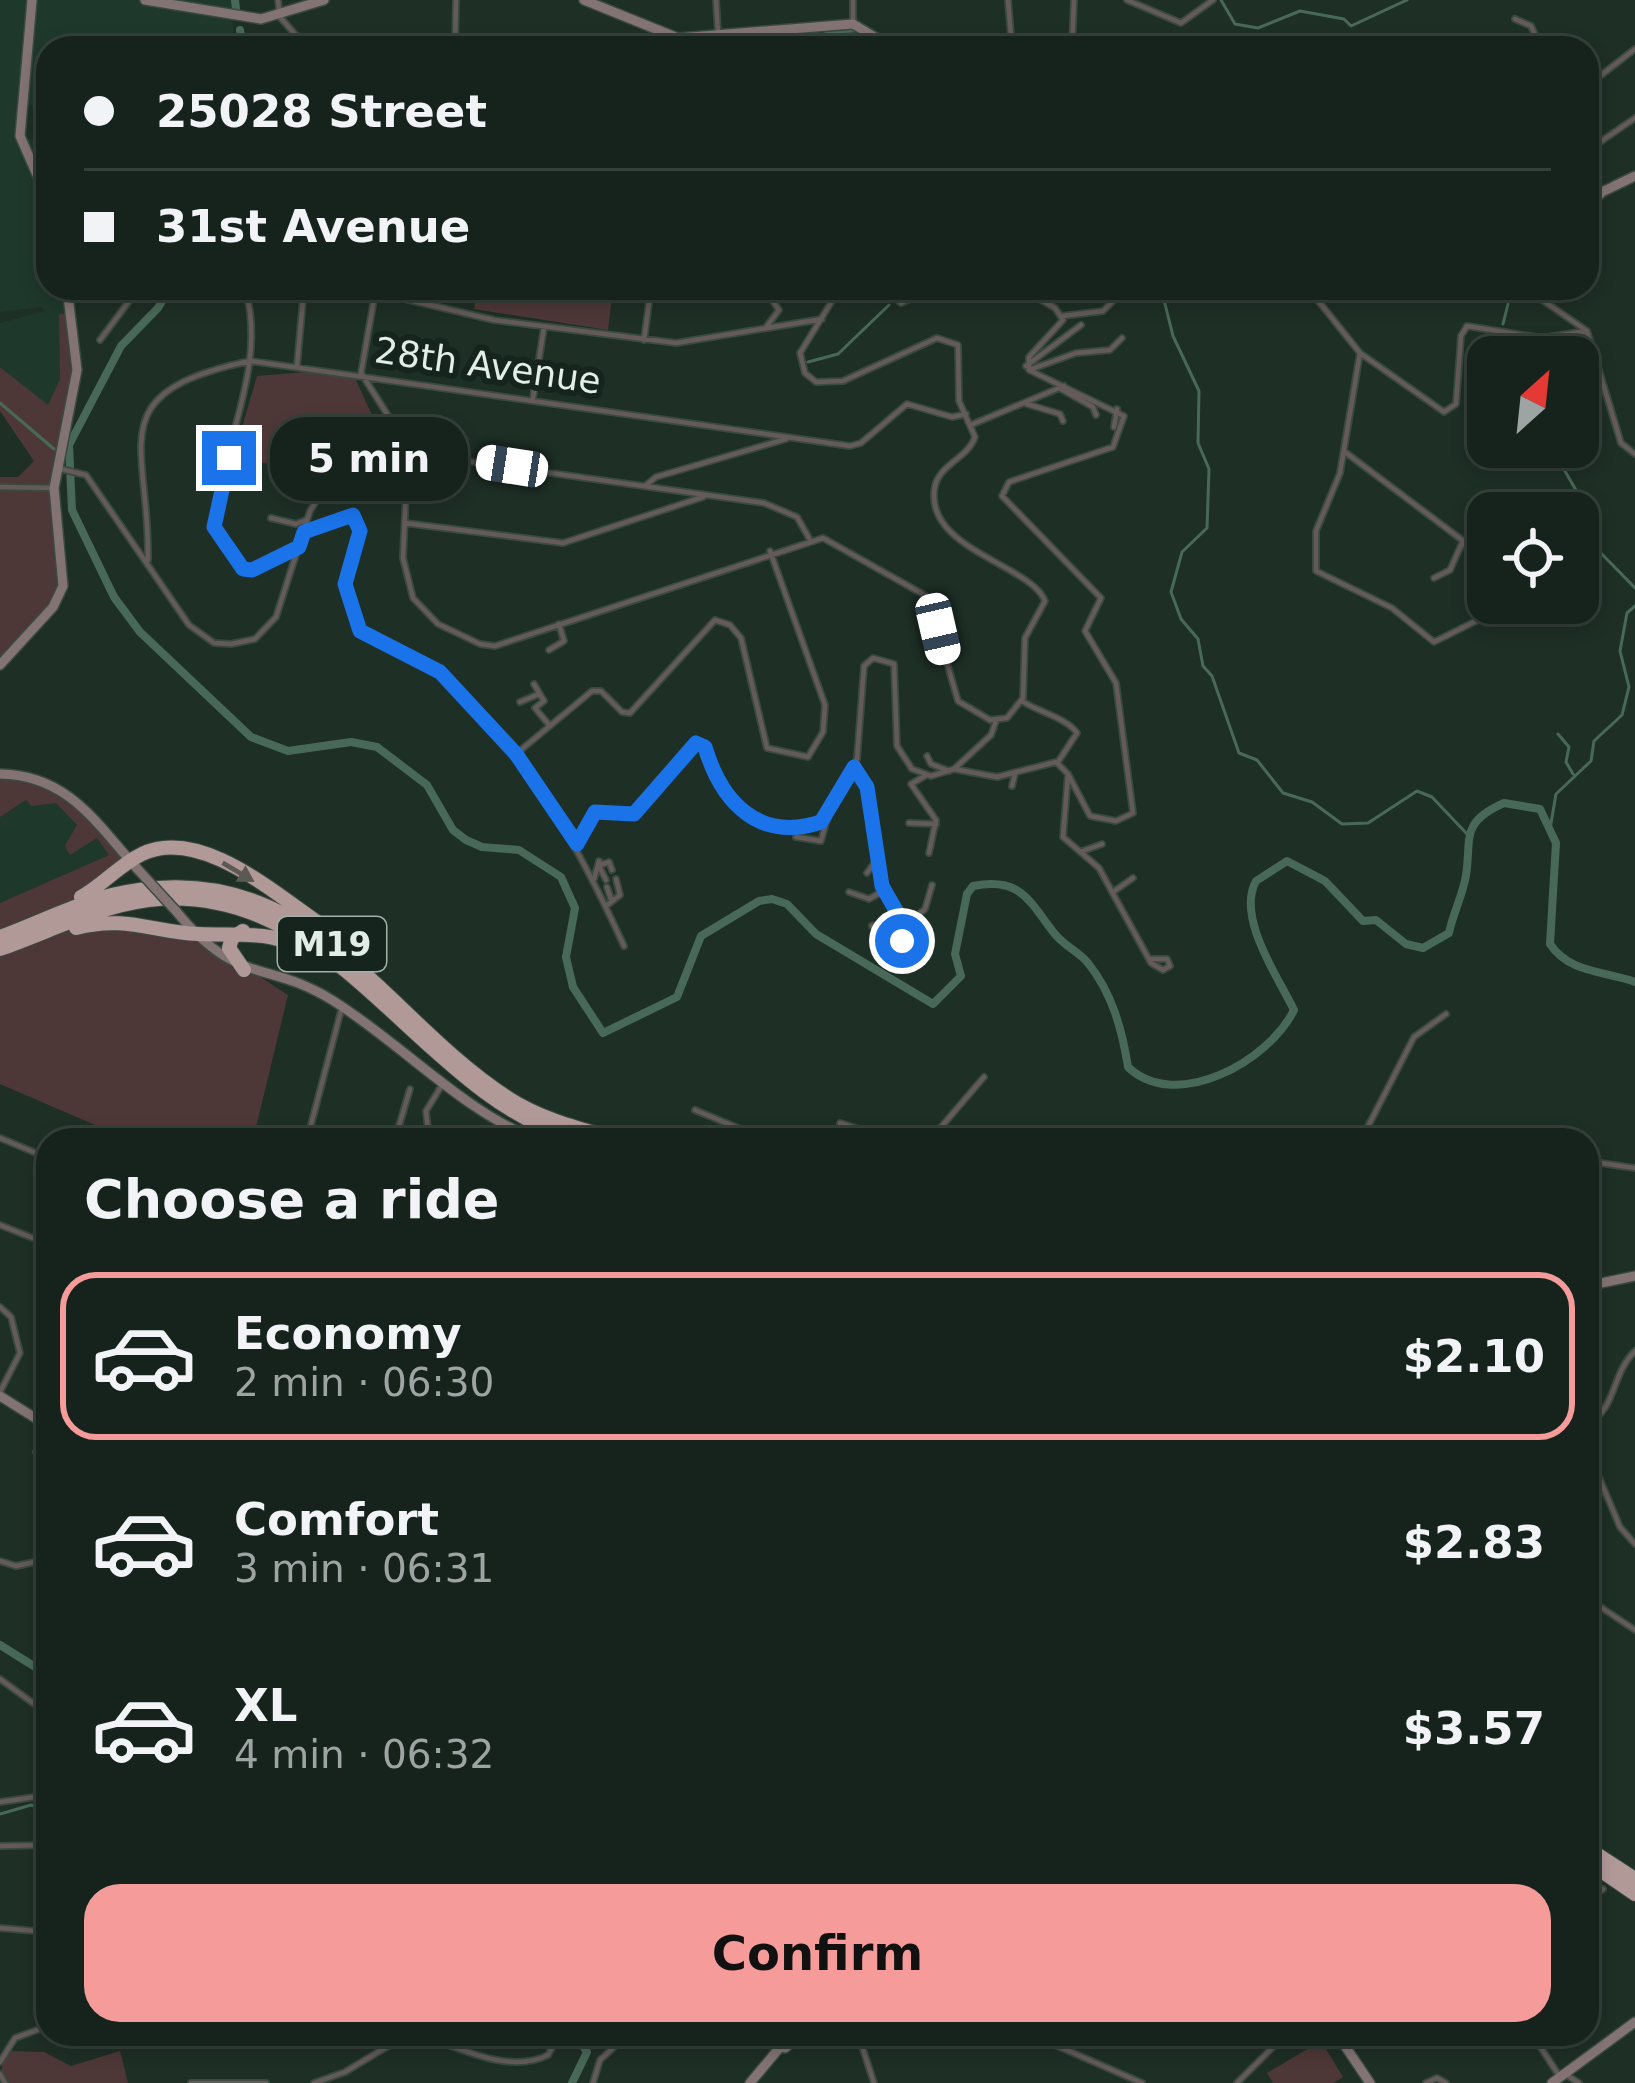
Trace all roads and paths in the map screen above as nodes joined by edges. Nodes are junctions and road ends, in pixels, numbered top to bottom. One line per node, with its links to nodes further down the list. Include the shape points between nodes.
1 (32, 0): 31 (street, via 20,136)
2 (150, 0): 13 (street, via 232,17)
3 (278, 0): 13 (street)
4 (324, 0): 13 (street)
5 (456, 0): 18 (street)
6 (584, 0): 19 (street)
7 (716, 0): 20 (street)
8 (853, 0): 15 (street)
9 (1008, 0): 24 (street)
10 (1074, 0): 25 (street)
11 (1127, 0): 12 (street, via 1181,23)
12 (1213, 0)
13 (280, 17): 17 (street)
14 (1515, 19): 26 (street)
15 (853, 24): 16 (street); 23 (street)
16 (787, 30): 21 (street); 22 (street)
17 (297, 36)
18 (455, 36)
19 (673, 36)
20 (718, 36)
21 (735, 36)
22 (790, 36)
23 (873, 36)
24 (1011, 36)
25 (1072, 36)
26 (1536, 36)
27 (1635, 49): 28 (street)
28 (1599, 77)
29 (1635, 118): 30 (street)
30 (1599, 143)
31 (36, 173)
32 (1635, 176): 33 (street)
33 (1599, 195)
34 (69, 300): 75 (street, via 77,370)
35 (131, 300): 54 (street)
36 (248, 300): 57 (street)
37 (303, 300): 58 (street)
38 (374, 300): 60 (street)
39 (421, 300): 51 (street)
40 (649, 300): 55 (street)
41 (772, 300): 50 (street, via 778,310)
42 (833, 300): 48 (street)
43 (1039, 300): 47 (street)
44 (1114, 300): 47 (street, via 1098,312)
45 (1318, 300): 56 (street)
46 (1542, 300): 52 (street)
47 (1062, 316): 59 (street)
48 (822, 319): 50 (street); 65 (street, via 800,353 816,382 843,381 948,338 959,350)
49 (1081, 325): 59 (street)
50 (767, 326): 55 (street, via 681,343)
51 (544, 327): 55 (street); 62 (street)
52 (1587, 332): 56 (street, via 1542,338 1467,326 1456,404 1448,412); 74 (street, via 1621,443)
53 (1122, 338): 59 (street, via 1110,350)
54 (100, 340)
55 (644, 340)
56 (1360, 353): 72 (street)
57 (250, 361): 58 (street, 28th Avenue); 86 (street, via 214,530 247,572); 89 (street, 28th Avenue, via 170,386 150,408 138,460)
58 (297, 366): 60 (street, 28th Avenue)
59 (1028, 368): 61 (street)
60 (361, 374): 62 (street, 28th Avenue); 71 (street)
61 (1063, 388): 63 (street); 64 (street); 66 (street)
62 (533, 399): 70 (street, 28th Avenue)
63 (1021, 402): 67 (street); 68 (street)
64 (1117, 409): 69 (street); 107 (street, via 1124,427 1111,449 1002,490 1101,598 1085,632 1116,683 1133,814 1116,821 1088,814)
65 (966, 414): 68 (street); 70 (street, 28th Avenue, via 909,403 855,446)
66 (1096, 415)
67 (1064, 421)
68 (973, 424): 97 (street, via 972,446 941,473 934,494 955,537 1045,597 1026,634)
69 (1114, 427)
70 (789, 436): 76 (street)
71 (403, 439): 73 (street); 81 (street, via 340,466)
72 (1345, 452): 85 (street); 92 (street, via 1316,531 1318,574 1392,608 1434,642)
73 (408, 453): 76 (street); 82 (street)
74 (1635, 454)
75 (60, 469): 78 (street); 89 (street, via 79,471)
76 (645, 486): 79 (street)
77 (0, 487): 78 (street)
78 (54, 488): 94 (street, via 61,593)
79 (708, 495): 82 (street, via 566,543); 84 (street, via 778,507 803,521)
80 (271, 518): 81 (street)
81 (307, 520): 83 (street)
82 (404, 523): 91 (street, via 413,598 438,624 490,646)
83 (304, 532): 86 (street); 101 (street, via 347,514 356,518 360,531 345,584 360,631 440,672)
84 (809, 538): 88 (street); 99 (street, via 833,542 928,597 953,694)
85 (1462, 539): 87 (street); 90 (street, via 1454,565)
86 (299, 547): 89 (street, via 272,624 256,639 230,644 189,625)
87 (1467, 547)
88 (770, 551): 91 (street); 100 (street, via 825,705 823,732 808,757 767,748 741,638 715,620 630,712 596,690)
89 (148, 560)
90 (1434, 578)
91 (559, 624): 93 (street, via 564,640)
92 (1470, 624)
93 (549, 650)
94 (0, 665)
95 (534, 684): 96 (street)
96 (539, 694): 98 (street); 100 (street, via 544,701 535,708)
97 (1022, 701): 99 (street); 103 (street, via 1076,733)
98 (520, 702)
99 (996, 721): 105 (street)
100 (550, 726): 101 (street)
101 (516, 754): 115 (street)
102 (927, 756): 105 (street)
103 (1058, 763): 106 (street); 107 (street)
104 (854, 767): 109 (street, via 864,666 885,658 894,664 897,746 912,770); 111 (street); 119 (street, via 867,787)
105 (952, 770): 106 (street); 109 (street)
106 (1016, 774): 110 (street)
107 (1068, 774): 118 (street, via 1061,829)
108 (0, 775): 120 (street, via 28,776 66,792)
109 (926, 775): 113 (street, via 912,788)
110 (1012, 786)
111 (829, 812): 114 (street, via 820,841); 115 (street, via 815,824 765,827 721,787 696,743 634,814 595,812)
112 (909, 823): 113 (street)
113 (936, 824): 117 (street)
114 (796, 837)
115 (577, 844): 126 (street)
116 (1102, 844): 118 (street)
117 (929, 853)
118 (1080, 853): 130 (street)
119 (877, 859): 123 (street); 128 (street)
120 (129, 860): 132 (street, bridge); 138 (highway, via 94,890); 146 (highway, one-way to 146, via 169,847 209,855 322,926)
121 (600, 864): 122 (street); 126 (street); 131 (street)
122 (612, 870)
123 (867, 873)
124 (616, 878): 131 (street, via 620,895)
125 (1132, 878): 130 (street)
126 (594, 879): 131 (street)
127 (932, 885): 133 (street, via 925,909)
128 (883, 890): 129 (street, via 869,898); 133 (street)
129 (849, 892)
130 (1113, 892): 143 (street)
131 (609, 903): 140 (street)
132 (176, 911): 134 (highway); 137 (street)
133 (904, 925): 135 (street); 139 (street); 141 (street, via 899,944)
134 (165, 926): 137 (highway); 142 (highway, via 98,923)
135 (872, 926)
136 (243, 931): 137 (highway); 144 (highway, via 229,948); 148 (highway, via 310,952)
137 (195, 934): 144 (street)
138 (0, 936): 146 (highway, M19, via 118,893 221,892 306,925)
139 (913, 939)
140 (624, 946)
141 (881, 948)
142 (0, 952): 148 (highway, M19, via 130,903 221,904 309,940)
143 (1150, 958)
144 (244, 970): 145 (street)
145 (342, 1006): 150 (street); 154 (street)
146 (411, 1013): 159 (highway, M19, via 511,1100)
147 (1446, 1014): 163 (street, via 1414,1037)
148 (433, 1049): 158 (highway, M19, via 508,1112)
149 (984, 1077): 162 (street)
150 (445, 1081): 156 (street, via 427,1106); 157 (street)
151 (410, 1089): 155 (street)
152 (694, 1110): 160 (street)
153 (840, 1123): 161 (street)
154 (310, 1128)
155 (395, 1128)
156 (426, 1128)
157 (513, 1128)
158 (547, 1128)
159 (581, 1128)
160 (737, 1128)
161 (857, 1128)
162 (940, 1128)
163 (1367, 1128)
164 (0, 1138): 165 (street)
165 (36, 1153)
166 (1599, 1163): 167 (street)
167 (1635, 1168)
168 (0, 1225): 169 (street)
169 (36, 1239)
170 (1635, 1276): 171 (street)
171 (1599, 1284)
172 (0, 1307): 174 (street, via 20,1353)
173 (1635, 1351): 175 (street, via 1616,1372)
174 (0, 1394): 176 (street)
175 (1599, 1415)
176 (36, 1418)
177 (1599, 1477): 178 (street)
178 (1635, 1544)
179 (0, 1562): 180 (street)
180 (36, 1562)
181 (1599, 1606): 182 (street)
182 (1635, 1630)
183 (0, 1678): 184 (street)
184 (36, 1705)
185 (36, 1797): 186 (street)
186 (0, 1802)
187 (36, 1844): 188 (street)
188 (0, 1846)
189 (1599, 1856): 191 (highway)
190 (1599, 1869): 194 (highway)
191 (1635, 1879)
192 (1603, 1889): 193 (street)
193 (1599, 1892)
194 (1635, 1894)
195 (0, 1928): 196 (street)
196 (36, 1931)
197 (1635, 2022): 214 (street)
198 (36, 2030): 211 (street, via 15,2038)
199 (388, 2046): 219 (street)
200 (463, 2046): 201 (street, via 522,2062 548,2056)
201 (553, 2046)
202 (615, 2046): 220 (street)
203 (782, 2046): 210 (street)
204 (786, 2046): 210 (street)
205 (862, 2046): 222 (street)
206 (1057, 2046): 223 (street)
207 (1282, 2046): 212 (street)
208 (1345, 2046): 226 (street)
209 (1539, 2046): 214 (street)
210 (775, 2055): 221 (street)
211 (0, 2062)
212 (1249, 2072): 224 (street); 225 (street)
213 (0, 2074): 215 (street)
214 (1559, 2078): 229 (street)
215 (4, 2083)
216 (191, 2083): 217 (street)
217 (202, 2083): 218 (street)
218 (266, 2083)
219 (314, 2083)
220 (593, 2083)
221 (750, 2083)
222 (874, 2083)
223 (1142, 2083)
224 (1238, 2083)
225 (1256, 2083)
226 (1370, 2083)
227 (1426, 2083): 228 (street)
228 (1446, 2083)
229 (1579, 2083)

